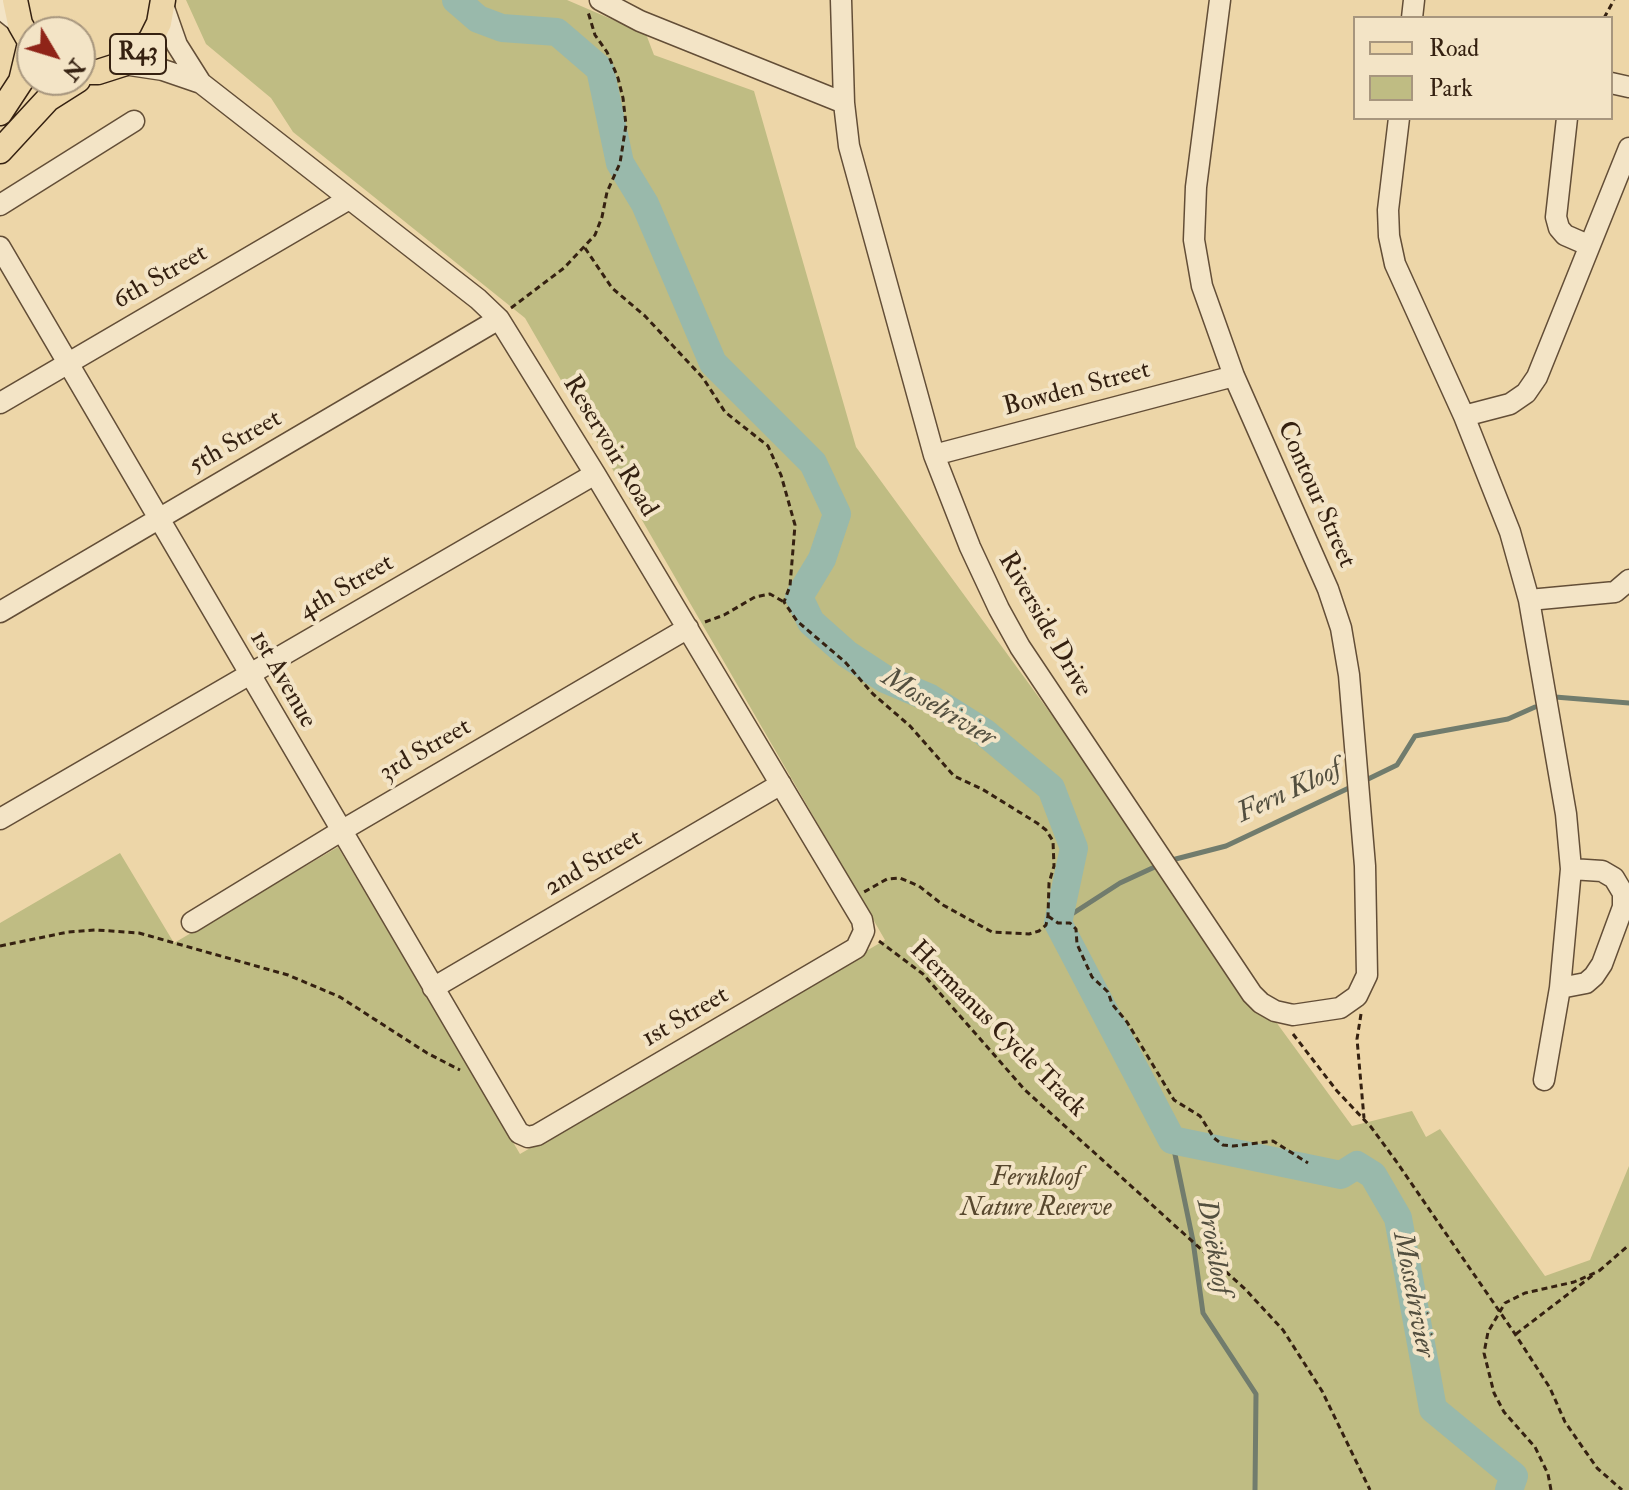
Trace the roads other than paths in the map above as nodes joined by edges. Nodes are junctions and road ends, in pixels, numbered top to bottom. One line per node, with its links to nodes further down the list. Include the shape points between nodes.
1 (841, 0): 12 (street, Riverside Drive)
2 (1220, 0): 25 (street, Contour Street, via 1194,240 1202,286)
3 (594, 1): 12 (street)
4 (163, 2): 7 (main road, R43, via 151,39); 9 (street, Reservoir Road, via 177,45)
5 (0, 8): 6 (street)
6 (16, 26)
7 (123, 64): 8 (main road, R43); 9 (street, Reservoir Road)
8 (96, 72)
9 (201, 83): 19 (street, Reservoir Road)
10 (16, 89): 13 (main road)
11 (53, 96): 18 (main road, R43)
12 (844, 103): 28 (street, Riverside Drive, via 849,146)
13 (0, 113)
14 (1399, 120): 27 (street, via 1388,210 1395,264)
15 (1567, 120): 21 (street, via 1556,217 1565,235)
16 (134, 121): 20 (street)
17 (1629, 148): 21 (street)
18 (0, 151)
19 (349, 199): 23 (street, Reservoir Road); 24 (street, 6th Street)
20 (0, 205)
21 (1588, 245): 27 (street, via 1526,393 1510,404)
22 (0, 247): 24 (street, 1st Avenue)
23 (499, 319): 29 (street, Reservoir Road); 30 (street, 5th Street)
24 (68, 363): 26 (street, 6th Street); 30 (street, 1st Avenue)
25 (1234, 376): 28 (street, Bowden Street); 44 (street, Contour Street, via 1341,628 1365,866 1367,975 1357,996 1340,1008 1293,1015)
26 (0, 403)
27 (1464, 416): 32 (street, via 1510,532)
28 (934, 455): 44 (street, Riverside Drive, via 970,547 1013,634 1252,994)
29 (595, 474): 34 (street, Reservoir Road); 35 (street, 4th Street)
30 (159, 518): 33 (street, 5th Street); 35 (street, 1st Avenue)
31 (1629, 580): 32 (street, via 1615,592)
32 (1529, 600): 39 (street)
33 (0, 612)
34 (688, 628): 36 (street, Reservoir Road); 38 (street, 3rd Street)
35 (249, 675): 37 (street, 4th Street); 38 (street, 1st Avenue)
36 (781, 784): 41 (street, Reservoir Road); 42 (street, 2nd Street)
37 (0, 819)
38 (341, 831): 40 (street, 3rd Street); 42 (street, 1st Avenue)
39 (1571, 869): 43 (street); 43 (street, via 1602,871 1614,878 1623,893 1623,907 1594,976)
40 (192, 922)
41 (864, 931): 46 (street, 1st Street, via 853,951 537,1135)
42 (433, 988): 46 (street, 1st Avenue)
43 (1560, 988): 45 (street)
44 (1275, 1011)
45 (1544, 1080)
46 (524, 1136)

